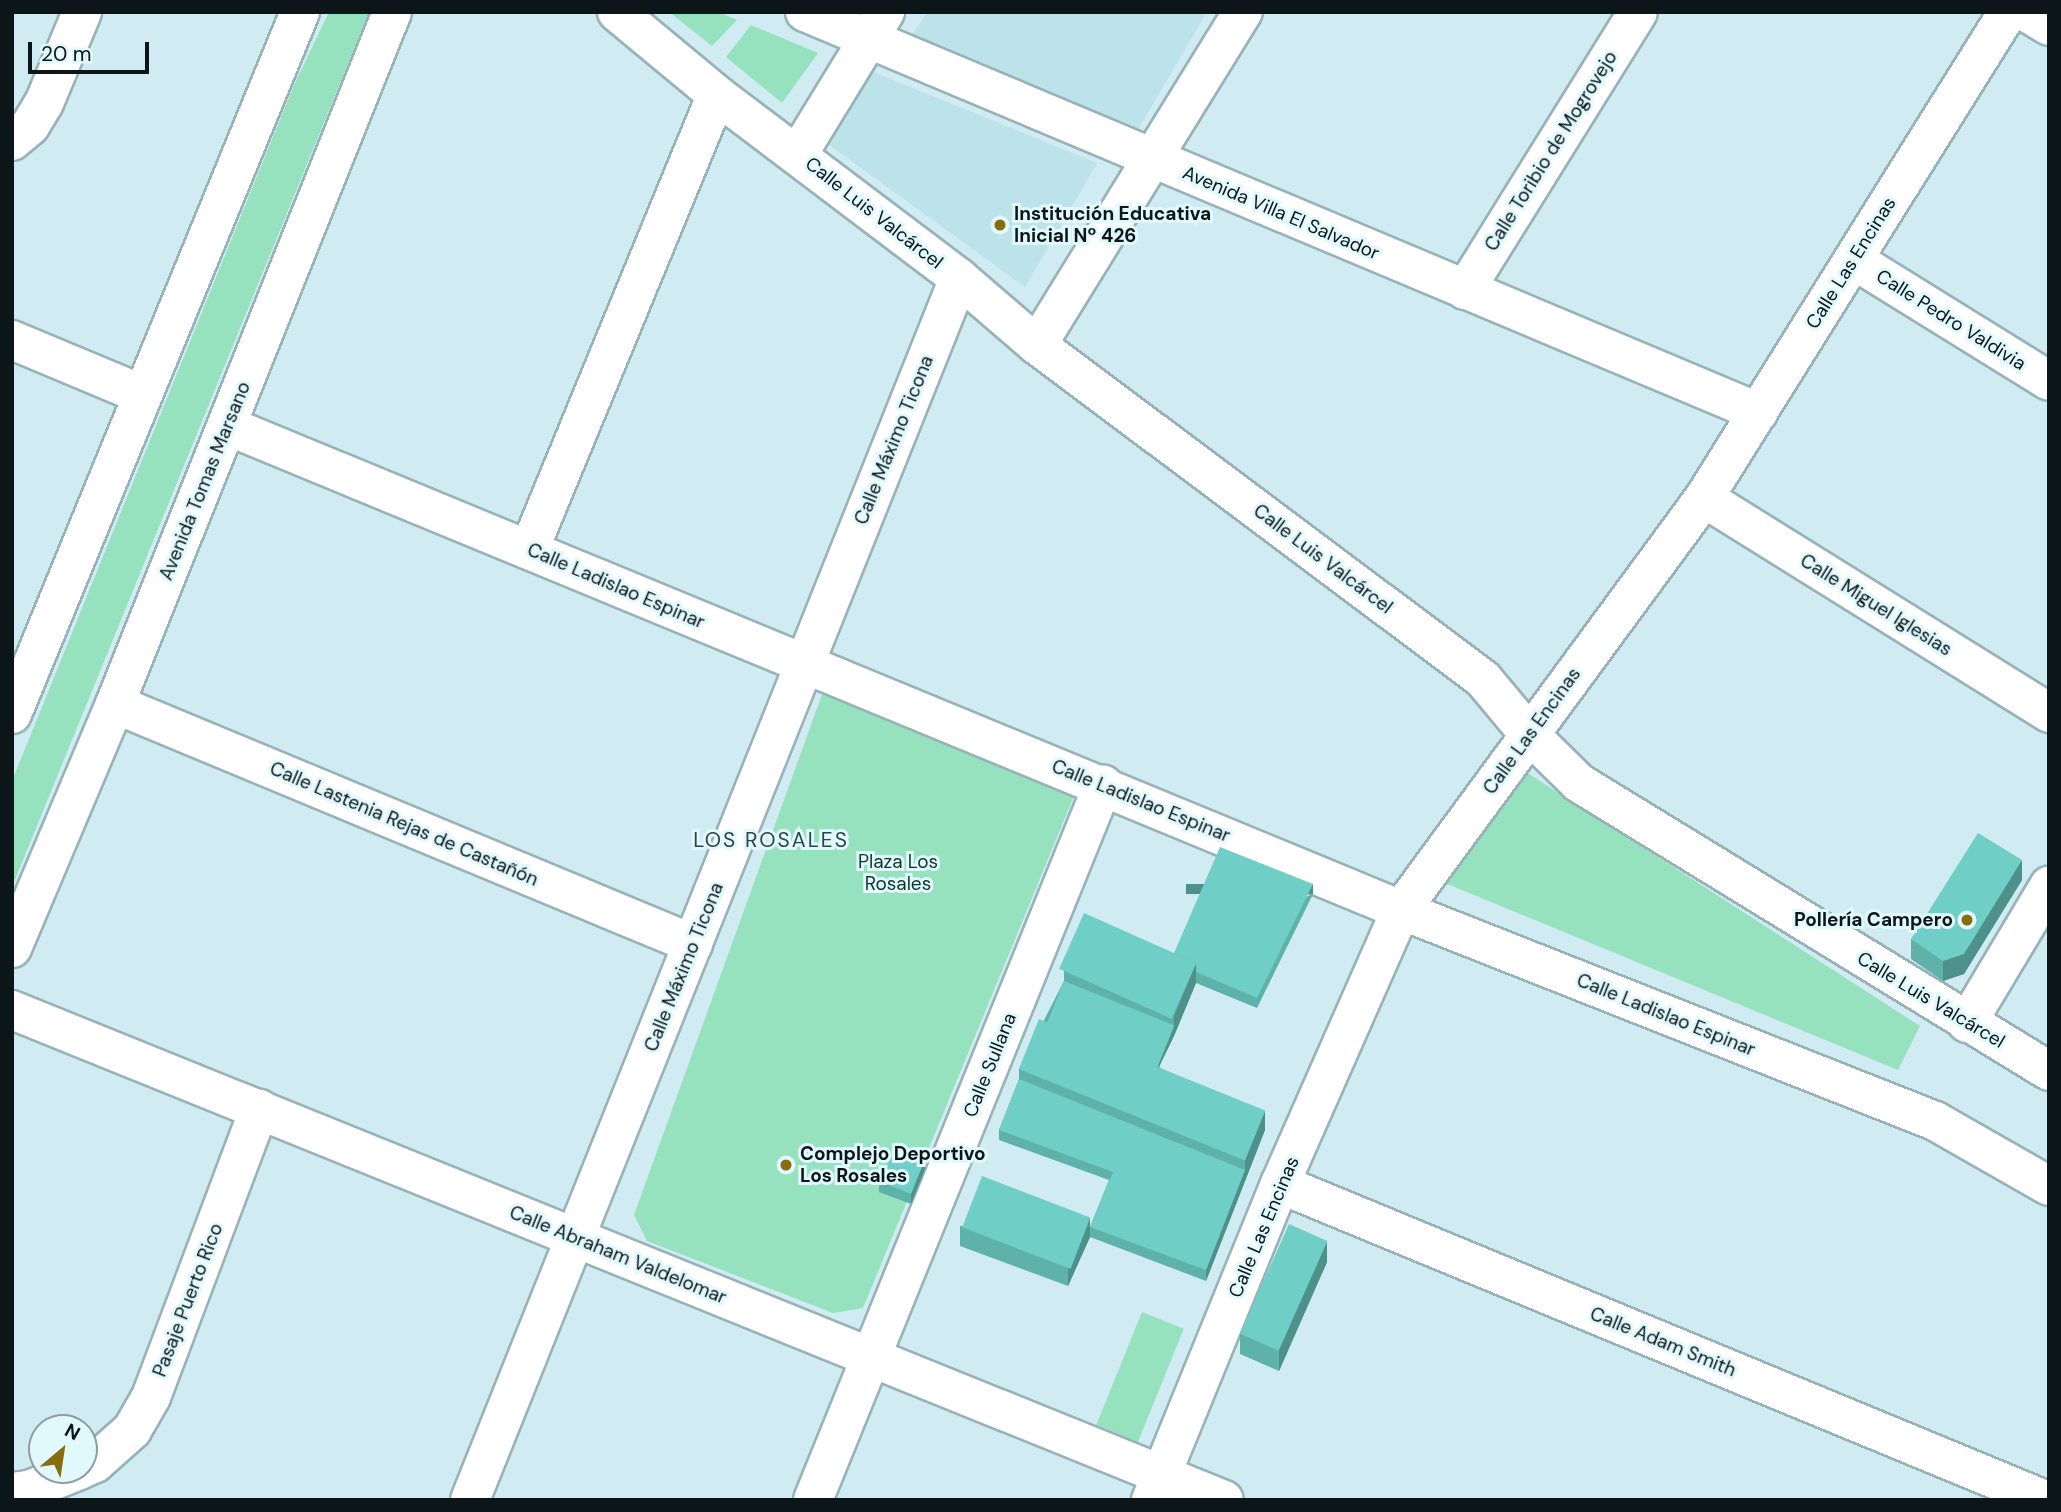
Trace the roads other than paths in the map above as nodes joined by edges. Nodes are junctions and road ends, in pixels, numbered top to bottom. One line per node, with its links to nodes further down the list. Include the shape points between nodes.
1 (82, 12): 13 (street, via 44,103 30,126)
2 (300, 12): 22 (street)
3 (392, 12): 24 (street, Avenida Tomas Marsano)
4 (617, 12): 12 (street, Calle Luis Valcárcel)
5 (804, 12): 10 (street, Avenida Villa El Salvador)
6 (1243, 12): 15 (street)
7 (1638, 12): 18 (street, Calle Toribio de Mogrovejo)
8 (2008, 12): 16 (street, Calle Las Encinas)
9 (2026, 12): 11 (street)
10 (877, 26): 14 (street); 15 (street, Avenida Villa El Salvador)
11 (2049, 26)
12 (717, 95): 14 (street, Calle Luis Valcárcel); 26 (street)
13 (12, 141)
14 (798, 155): 17 (street, Calle Luis Valcárcel)
15 (1152, 158): 18 (street, Avenida Villa El Salvador); 20 (street)
16 (1854, 260): 21 (street, Calle Pedro Valdivia); 23 (street, Calle Las Encinas)
17 (959, 278): 20 (street, Calle Luis Valcárcel); 27 (street, Calle Máximo Ticona)
18 (1465, 290): 23 (street, Avenida Villa El Salvador)
19 (12, 340): 22 (street)
20 (1037, 345): 32 (street, Calle Luis Valcárcel, via 1483,679)
21 (2049, 381)
22 (141, 394): 28 (street)
23 (1758, 412): 25 (street, Calle Las Encinas)
24 (228, 426): 26 (street, Calle Ladislao Espinar); 29 (street, Avenida Tomas Marsano)
25 (1704, 498): 30 (street, Calle Miguel Iglesias); 32 (street, Calle Las Encinas)
26 (529, 550): 27 (street, Calle Ladislao Espinar)
27 (805, 664): 33 (street, Calle Ladislao Espinar); 36 (street, Calle Máximo Ticona)
28 (20, 670): 31 (street)
29 (115, 704): 36 (street, Calle Lastenia Rejas de Castañón); 37 (street, Avenida Tomas Marsano)
30 (2049, 713)
31 (12, 714)
32 (1529, 734): 35 (street, Calle Las Encinas); 39 (street, Calle Luis Valcárcel, via 1579,783)
33 (1103, 785): 35 (street, Calle Ladislao Espinar); 45 (street, Calle Sullana)
34 (2049, 886): 39 (street)
35 (1401, 910): 42 (street, Calle Las Encinas); 43 (street, Calle Ladislao Espinar, via 1935,1122)
36 (693, 943): 44 (street, Calle Máximo Ticona)
37 (12, 948)
38 (12, 1010): 41 (street, Calle Abraham Valdelomar)
39 (1967, 1023): 40 (street, Calle Luis Valcárcel)
40 (2049, 1071)
41 (259, 1109): 44 (street, Calle Abraham Valdelomar); 46 (street, Pasaje Puerto Rico, via 151,1397 132,1430)
42 (1280, 1184): 48 (street, Calle Las Encinas); 53 (street, Calle Adam Smith)
43 (2049, 1186)
44 (575, 1238): 45 (street, Calle Abraham Valdelomar); 50 (street, Calle Máximo Ticona)
45 (871, 1357): 48 (street, Calle Abraham Valdelomar); 51 (street, Calle Sullana)
46 (98, 1460)
47 (44, 1484): 49 (street, Pasaje Puerto Rico)
48 (1156, 1487): 52 (street, Calle Abraham Valdelomar)
49 (12, 1492)
50 (470, 1500)
51 (813, 1500)
52 (1224, 1500)
53 (2045, 1500)

